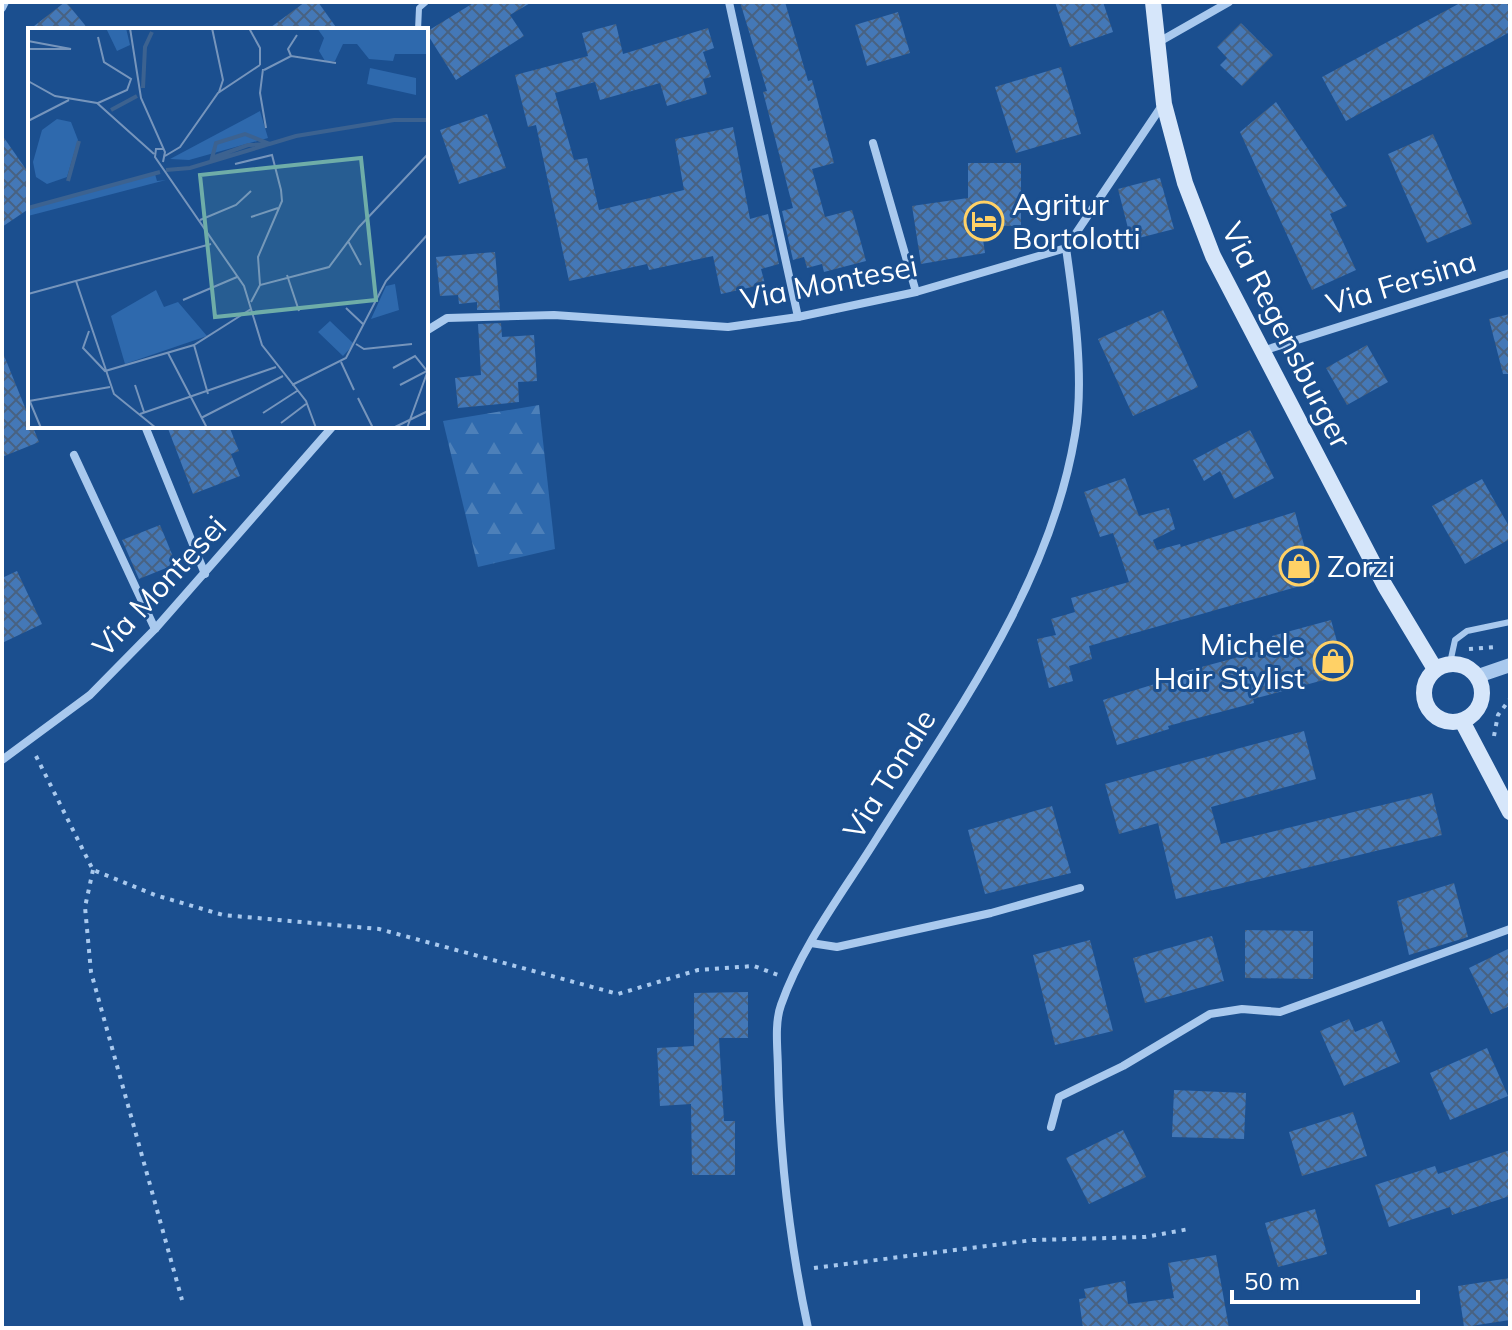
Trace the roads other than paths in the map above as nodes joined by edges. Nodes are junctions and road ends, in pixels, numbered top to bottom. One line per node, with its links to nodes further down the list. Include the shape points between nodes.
1 (5, 2): 6 (street)
2 (426, 2): 7 (lane, via 419,8)
3 (729, 2): 14 (street)
4 (1153, 2): 8 (main road, Via Regensburger)
5 (1229, 2): 8 (street)
6 (2, 8)
7 (418, 28)
8 (1156, 43): 9 (main road, Via Regensburger)
9 (1164, 104): 11 (street); 16 (main road, Via Regensburger, via 1185,183 1213,256)
10 (873, 143): 13 (street)
11 (1066, 248): 13 (street, Via Montesei); 31 (street, Via Tonale, via 1077,344 1076,432 1056,515 997,645)
12 (1510, 273): 16 (street, Via Fersina)
13 (916, 292): 14 (street, Via Montesei)
14 (798, 317): 15 (street, Via Montesei, via 728,327 554,315 447,318)
15 (428, 330)
16 (1261, 352): 23 (main road, Via Regensburger, via 1385,586)
17 (146, 428): 20 (street)
18 (331, 428): 20 (street, Via Montesei)
19 (74, 455): 22 (street)
20 (205, 574): 22 (street, Via Montesei)
21 (1510, 622): 23 (lane, via 1467,631)
22 (155, 629): 27 (street, Via Montesei, via 90,695)
23 (1446, 660): 25 (main road); 26 (main road, via 1424,692 1429,709 1443,721)
24 (1510, 665): 25 (street)
25 (1478, 676): 26 (main road, via 1482,700)
26 (1462, 721): 28 (main road)
27 (2, 760)
28 (1510, 812)
29 (1080, 888): 31 (street, via 837,947)
30 (1510, 929): 32 (street, via 1280,1012 1242,1009 1210,1014 1059,1097)
31 (811, 943): 33 (street, Via Tonale, via 780,1007 778,1043 779,1112 796,1270)
32 (1051, 1127)
33 (808, 1328)

